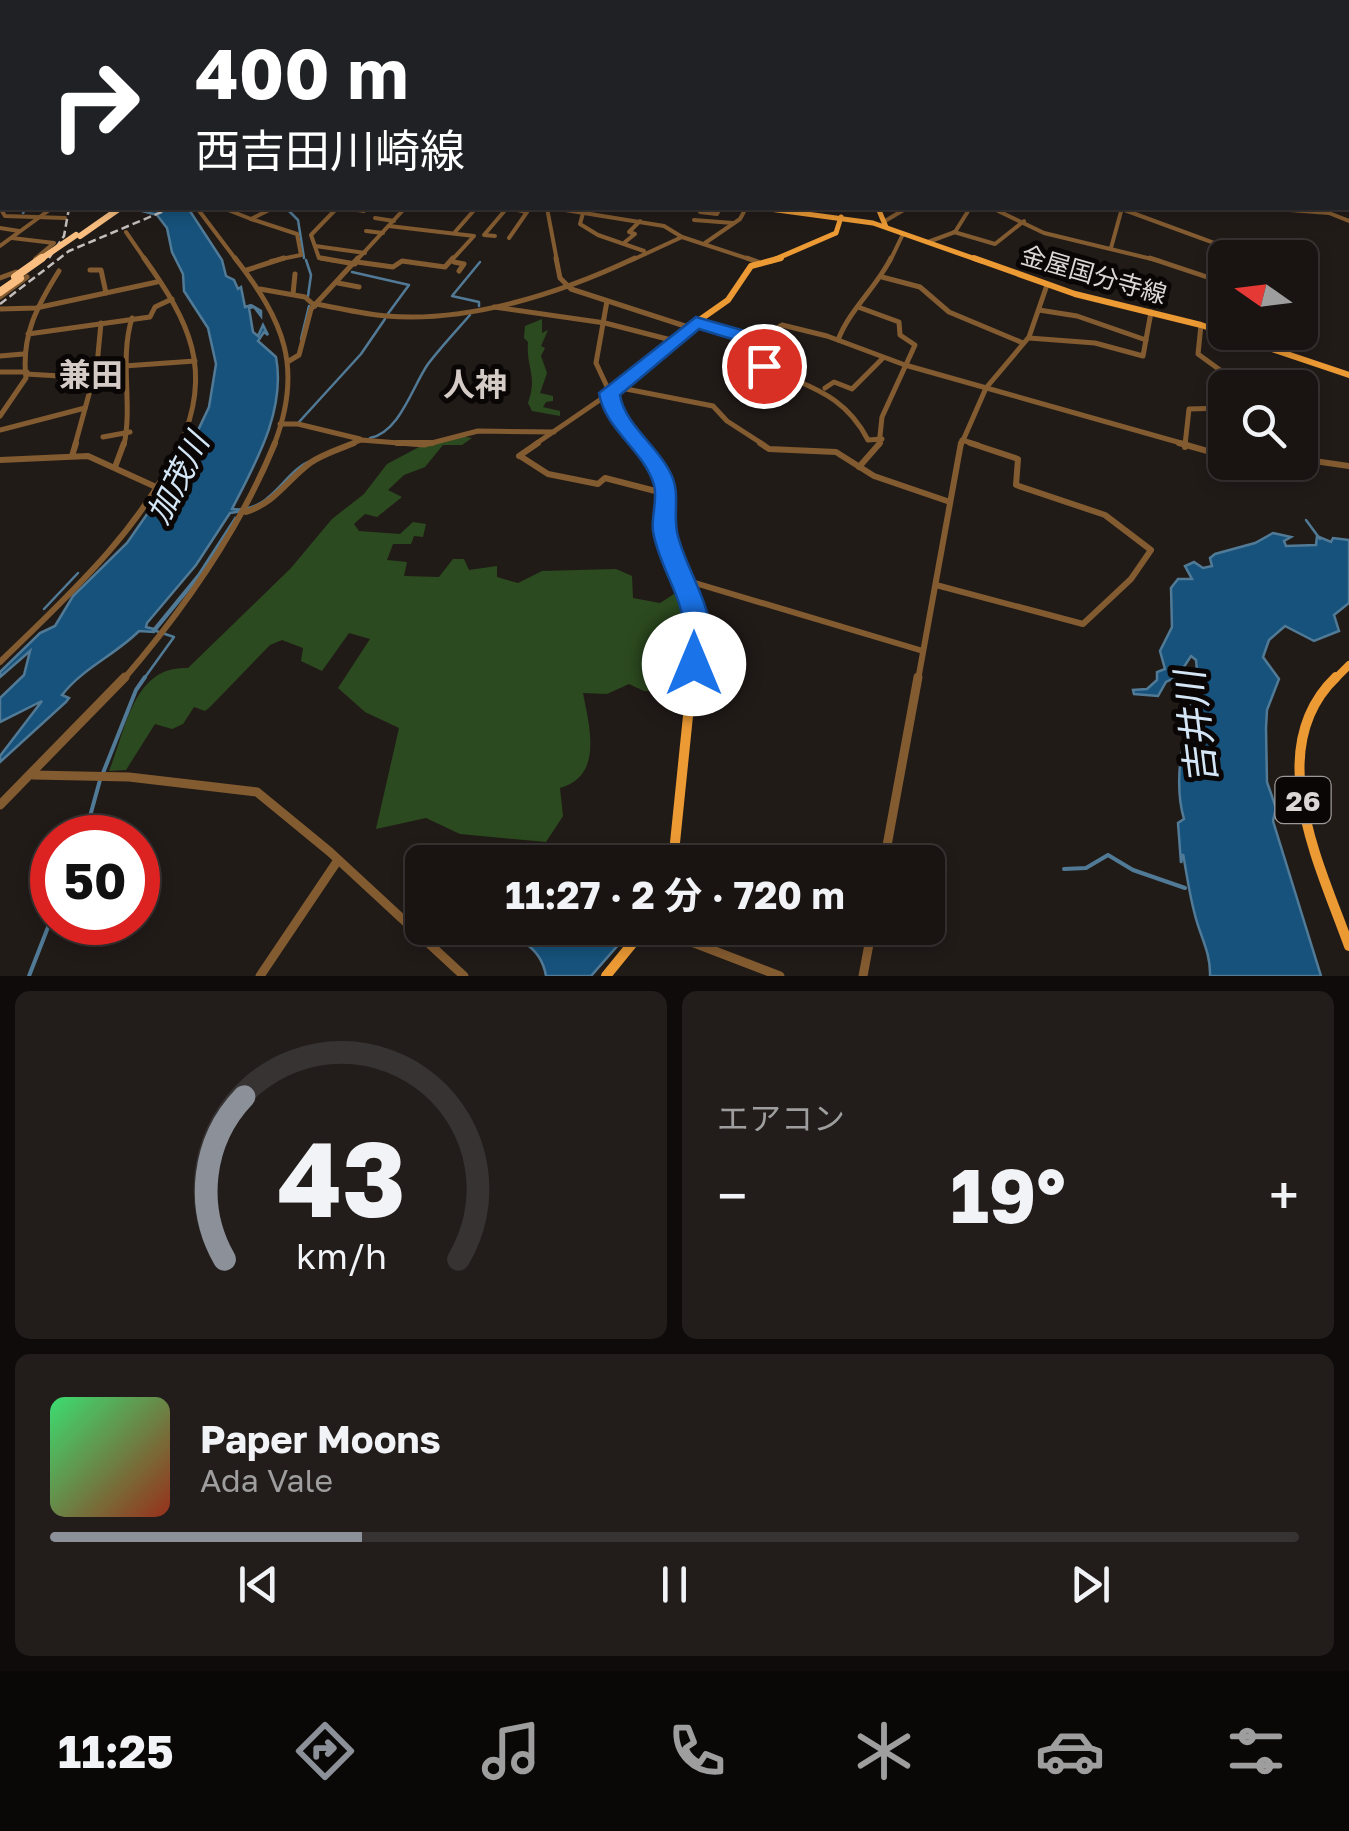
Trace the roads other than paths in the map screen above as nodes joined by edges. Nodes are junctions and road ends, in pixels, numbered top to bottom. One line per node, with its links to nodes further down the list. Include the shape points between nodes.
1 (49, 210): 29 (street)
2 (115, 210): 73 (highway, bridge)
3 (198, 210): 69 (street)
4 (229, 210): 31 (street)
5 (269, 210): 31 (street)
6 (338, 210): 59 (street, via 311,234)
7 (356, 210): 25 (street)
8 (403, 210): 38 (street)
9 (474, 210): 46 (street)
10 (506, 210): 48 (street, via 484,235)
11 (518, 210): 51 (street, via 527,212)
12 (550, 210): 79 (street, via 560,278)
13 (561, 210): 28 (street)
14 (719, 210): 26 (street)
15 (745, 210): 37 (street)
16 (803, 210): 27 (main road)
17 (879, 210): 39 (main road)
18 (904, 210): 39 (street)
19 (969, 210): 44 (street)
20 (997, 210): 34 (street)
21 (1120, 210): 60 (street)
22 (1125, 210): 52 (street)
23 (1289, 210): 36 (street)
24 (2, 211): 29 (street)
25 (364, 211)
26 (700, 212)
27 (842, 212): 39 (main road, 金屋国分寺線); 66 (main road, via 836,233 784,259)
28 (582, 214): 35 (street); 56 (street, via 580,224)
29 (38, 218): 30 (street); 41 (street)
30 (64, 218)
31 (251, 218): 63 (street, via 297,234)
32 (376, 218): 38 (street)
33 (694, 220): 37 (street)
34 (1024, 220): 44 (street, via 994,244); 60 (street, via 1044,233)
35 (640, 221): 49 (street); 56 (street)
36 (1349, 222)
37 (735, 223): 54 (street)
38 (392, 224): 45 (street); 46 (street)
39 (886, 224): 47 (main road, 金屋国分寺線)
40 (0, 228): 41 (street)
41 (20, 231): 50 (street)
42 (366, 231): 45 (street)
43 (126, 232): 77 (street)
44 (954, 232): 55 (street)
45 (383, 233): 57 (street)
46 (454, 233): 65 (street, via 474,236)
47 (903, 234): 55 (main road, 金屋国分寺線); 74 (street)
48 (495, 236)
49 (682, 237): 54 (street); 61 (street)
50 (12, 238): 58 (street); 73 (street, via 54,243)
51 (509, 238)
52 (1208, 241)
53 (358, 242): 57 (street)
54 (705, 242): 66 (street)
55 (928, 242): 80 (main road, 金屋国分寺線)
56 (624, 243): 61 (street)
57 (373, 245): 62 (street)
58 (0, 246)
59 (314, 246): 62 (street); 64 (street)
60 (1111, 248): 76 (street)
61 (646, 252): 79 (street)
62 (365, 254): 67 (street)
63 (301, 255): 64 (street); 69 (street)
64 (319, 258): 67 (street)
65 (452, 262): 67 (street); 71 (street, via 464,264)
66 (758, 262): 98 (main road, via 728,300)
67 (356, 263): 78 (street)
68 (90, 270): 84 (street, via 101,270)
69 (247, 270): 82 (street)
70 (58, 271): 91 (street)
71 (459, 272)
72 (295, 274): 85 (street)
73 (16, 277): 75 (street); 83 (highway)
74 (882, 277): 92 (street); 105 (street, via 920,287 949,312)
75 (0, 278)
76 (1208, 278)
77 (158, 282): 84 (street); 86 (street)
78 (337, 283): 81 (street); 88 (street)
79 (567, 284): 87 (street); 89 (street)
80 (1047, 284): 93 (street); 94 (main road, 金屋国分寺線)
81 (360, 287)
82 (260, 289): 85 (street); 111 (street)
83 (0, 292)
84 (106, 293): 91 (street)
85 (293, 294): 88 (street)
86 (172, 299): 95 (street, via 150,316); 112 (street, via 192,337)
87 (607, 302): 97 (street); 98 (street)
88 (316, 305): 89 (street, via 414,317); 111 (street, via 299,356)
89 (488, 306): 97 (street)
90 (0, 308): 91 (street)
91 (36, 308): 101 (street)
92 (858, 308): 104 (street); 114 (street, via 900,322 900,335 915,345)
93 (1039, 310): 105 (street); 106 (street, via 1080,316)
94 (1150, 312): 99 (main road, 金屋国分寺線); 106 (street)
95 (132, 318): 96 (street); 113 (street)
96 (101, 322): 101 (street); 115 (street)
97 (605, 323): 103 (street); 122 (street, via 596,363)
98 (692, 325): 102 (street); 103 (main road)
99 (1201, 325): 100 (main road, 金屋国分寺線); 116 (street, via 1198,354)
100 (1208, 327)
101 (28, 334): 108 (street)
102 (753, 339): 104 (street, via 782,325); 120 (street, via 750,347 760,364)
103 (671, 340): 122 (main road)
104 (838, 340): 110 (street)
105 (1026, 340): 106 (street, via 1095,344 1142,356); 121 (street)
106 (1146, 340)
107 (1275, 350): 119 (main road, 金屋国分寺線)
108 (23, 354): 109 (street); 118 (street)
109 (0, 356)
110 (883, 358): 114 (street); 120 (street, via 852,389 834,382)
111 (289, 361): 126 (street)
112 (195, 362): 113 (street); 142 (street, via 192,416)
113 (127, 364): 115 (street); 128 (street)
114 (905, 365): 121 (street); 131 (street, via 882,416)
115 (96, 368): 118 (street, via 60,376); 123 (street)
116 (1221, 370)
117 (0, 372): 118 (street)
118 (26, 373): 125 (street)
119 (1349, 375)
120 (826, 388): 131 (street, via 848,406 868,440)
121 (986, 388): 133 (street); 134 (street)
122 (612, 390): 129 (street); 141 (street, via 713,406 769,449 832,451); 143 (main road, via 612,408 659,470)
123 (85, 408): 127 (street); 136 (street)
124 (1208, 408): 134 (street, via 1189,408)
125 (0, 416)
126 (280, 424): 132 (street); 145 (street)
127 (0, 430)
128 (130, 432): 130 (street); 140 (street)
129 (554, 432): 132 (street, via 478,431 424,444); 143 (street, via 519,456 562,479 598,484 606,478)
130 (103, 437)
131 (882, 439): 141 (street)
132 (360, 440): 145 (street, via 314,460 268,504)
133 (962, 440): 144 (street); 147 (street, via 1018,459 1016,485 1105,515 1151,550 1131,580 1083,624)
134 (1186, 446): 135 (street)
135 (1208, 452)
136 (72, 456): 137 (street); 140 (street)
137 (0, 460)
138 (1318, 462): 139 (street)
139 (1349, 466)
140 (115, 467): 142 (street)
141 (859, 467): 144 (street)
142 (156, 486): 149 (street, via 118,540)
143 (667, 494): 146 (main road, via 665,532)
144 (950, 502): 147 (street)
145 (244, 513): 151 (street, via 169,626)
146 (685, 580): 148 (street); 153 (main road, via 697,642)
147 (936, 586): 148 (street)
148 (924, 651): 154 (street)
149 (0, 662)
150 (1349, 664): 159 (main road, 26, via 1316,694 1300,733 1298,764 1309,822)
151 (31, 775): 152 (street); 155 (street, via 129,777 257,792)
152 (0, 805)
153 (675, 845)
154 (887, 845)
155 (338, 860): 160 (street); 161 (street)
156 (631, 945): 162 (main road)
157 (699, 945): 163 (street)
158 (869, 945): 164 (street)
159 (1349, 946)
160 (260, 976)
161 (464, 976)
162 (606, 976)
163 (780, 976)
164 (863, 976)

